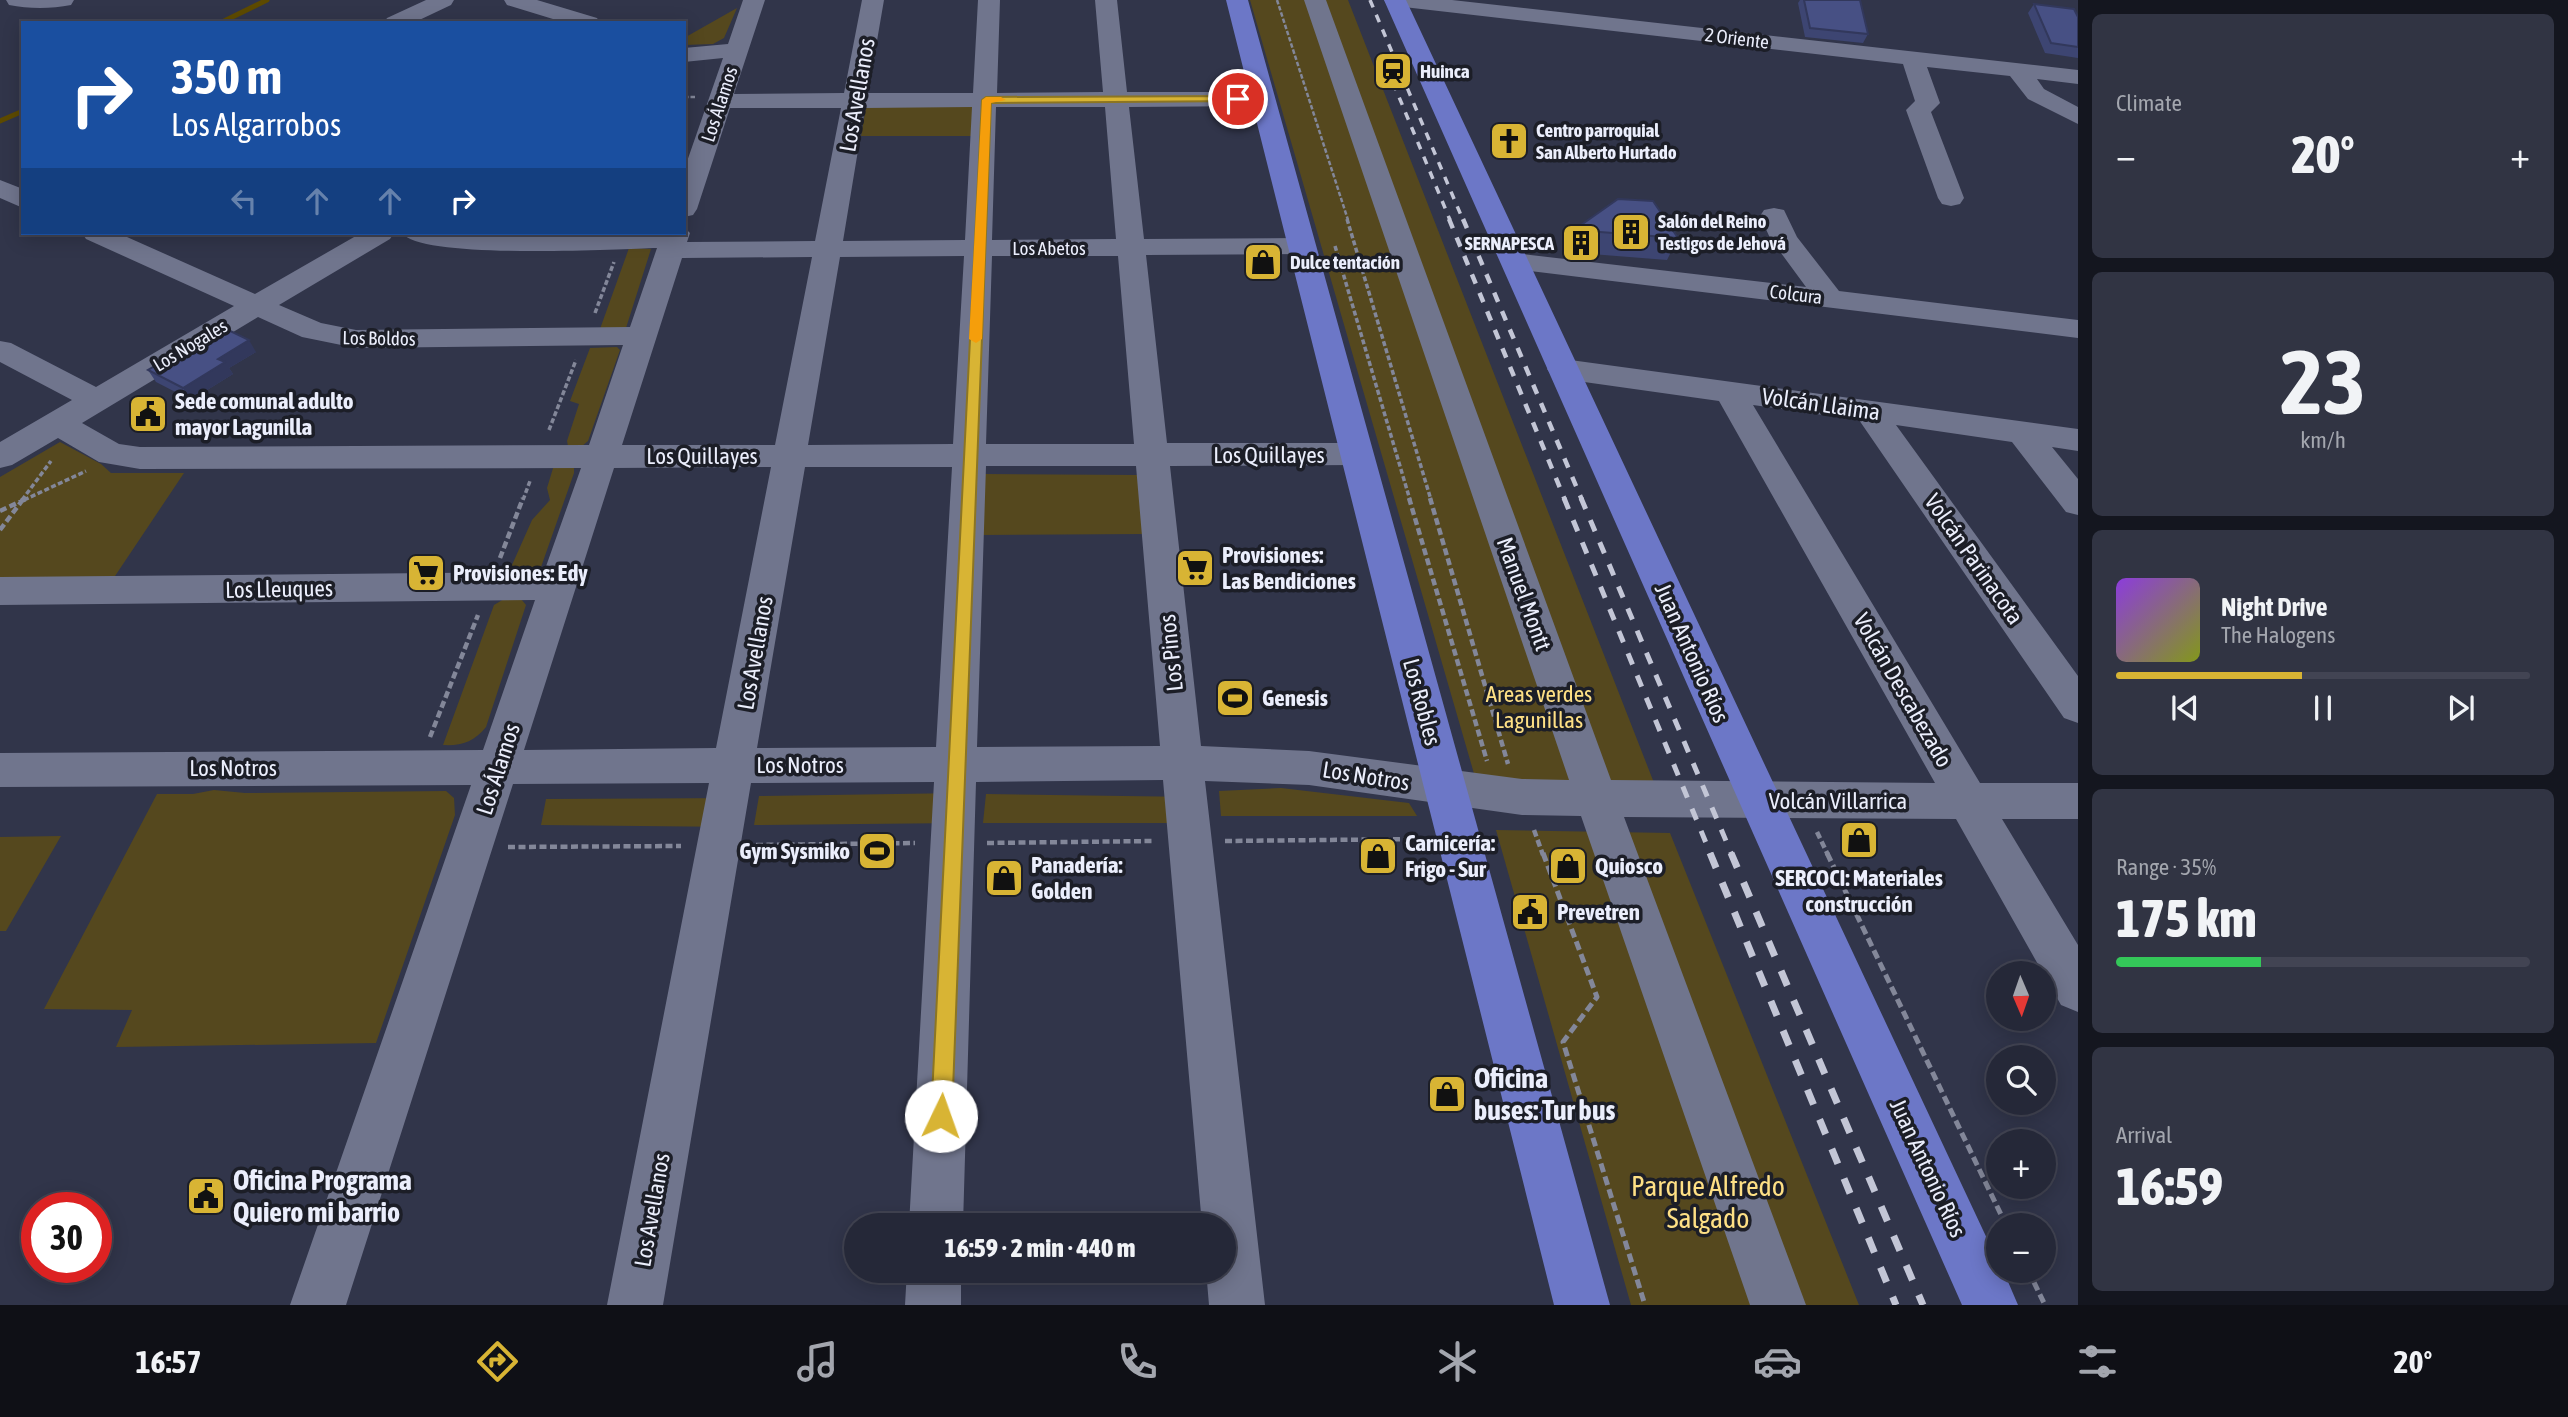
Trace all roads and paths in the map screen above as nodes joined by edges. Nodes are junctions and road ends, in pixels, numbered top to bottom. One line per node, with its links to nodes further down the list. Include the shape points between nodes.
1 (17, 0): 2 (street)
2 (63, 0)
3 (396, 0): 14 (street)
4 (515, 0): 17 (street)
5 (754, 0): 18 (street, Los Álamos)
6 (873, 0): 24 (street, Los Avellanos)
7 (989, 0): 25 (street)
8 (1106, 0): 26 (street, Los Pinos)
9 (1237, 0): 23 (main road)
10 (1277, 0): 85 (path, via 1362,264 1508,765)
11 (1304, 0): 86 (street, Manuel Montt)
12 (1315, 0): 86 (street, Manuel Montt)
13 (1395, 0): 15 (street, 2 Oriente); 48 (main road, Juan Antonio Ríos)
14 (433, 5): 16 (street)
15 (1541, 8): 20 (street, 2 Oriente)
16 (399, 21)
17 (583, 21)
18 (737, 50): 19 (street); 27 (street, Los Álamos)
19 (686, 53)
20 (1912, 58): 21 (street, 2 Oriente); 32 (street, via 1928,103 1918,110)
21 (2017, 70): 22 (street, 2 Oriente); 28 (street, via 2036,94)
22 (2078, 77)
23 (1263, 99): 26 (street); 44 (main road, Los Robles)
24 (857, 100): 25 (street); 27 (street); 47 (street, Los Avellanos)
25 (986, 100): 26 (street); 46 (street)
26 (1116, 100): 45 (street, Los Pinos)
27 (720, 101): 29 (street, Los Álamos)
28 (2078, 117)
29 (692, 164): 31 (street, Los Álamos)
30 (0, 188): 33 (street)
31 (686, 190)
32 (1951, 198)
33 (21, 199)
34 (21, 201): 35 (street)
35 (0, 211)
36 (1774, 216): 49 (street, via 1784,238)
37 (686, 234): 47 (street, Los Abetos)
38 (100, 235): 50 (street, Los Boldos)
39 (377, 235): 50 (street, Los Nogales)
40 (422, 235): 43 (street, Los Abetos, via 464,242)
41 (661, 235): 43 (street, Los Abetos)
42 (675, 235): 52 (street, Los Álamos)
43 (623, 240): 53 (path)
44 (1301, 246): 45 (street, Los Abetos); 62 (main road, Los Robles)
45 (1130, 247): 46 (street, Los Abetos); 64 (street, Los Pinos)
46 (979, 248): 47 (street, Los Abetos); 63 (street)
47 (829, 249): 68 (street, Los Avellanos)
48 (1514, 261): 49 (street, Colcura); 55 (main road, Juan Antonio Ríos)
49 (1828, 297): 51 (street, Colcura)
50 (257, 306): 53 (street, Los Boldos, via 313,331 344,339); 57 (street, Los Nogales)
51 (2078, 329)
52 (642, 336): 53 (street, Los Boldos); 67 (street, Los Álamos)
53 (585, 337): 66 (path)
54 (0, 349): 57 (street)
55 (1563, 369): 56 (street, Volcán Llaima); 87 (main road, Juan Antonio Ríos)
56 (1730, 391): 58 (street, Volcán Llaima); 88 (street, Volcán Descabezado)
57 (97, 400): 59 (street, Los Nogales)
58 (1870, 411): 60 (street, Volcán Llaima); 77 (street, Volcán Parinacota)
59 (65, 428): 65 (street, Los Quillayes); 69 (street, Los Nogales); 70 (path)
60 (2022, 432): 61 (street, Volcán Llaima); 71 (street)
61 (2078, 440)
62 (1356, 454): 64 (street, Los Quillayes); 84 (main road, Los Robles)
63 (971, 455): 64 (street, Los Quillayes); 68 (street, Los Quillayes); 79 (street)
64 (1151, 455): 78 (street, Los Pinos)
65 (119, 456): 66 (street, Los Quillayes); 70 (path)
66 (539, 456): 67 (street, Los Quillayes); 74 (path)
67 (602, 456): 68 (street, Los Quillayes); 75 (street, Los Álamos)
68 (791, 456): 80 (street, Los Avellanos)
69 (0, 457)
70 (22, 500): 72 (path); 73 (path)
71 (2078, 503)
72 (0, 510)
73 (0, 530)
74 (489, 586): 75 (street, Los Lleuques); 76 (street, Los Lleuques); 81 (path)
75 (559, 586): 82 (street, Los Álamos)
76 (0, 592)
77 (2078, 707)
78 (1182, 763): 79 (street, Los Notros); 84 (street, Los Notros, via 1309,768); 97 (street, Los Pinos)
79 (957, 764): 80 (street, Los Notros); 91 (street)
80 (734, 766): 82 (street, Los Notros); 95 (street, Los Avellanos)
81 (419, 767): 82 (street, Los Notros); 83 (street, Los Notros)
82 (498, 767): 94 (street, Los Álamos)
83 (0, 770)
84 (1445, 788): 85 (street, Los Notros); 98 (main road, Los Robles)
85 (1522, 797): 86 (street, Los Notros); 99 (path, via 1597,997 1563,1042)
86 (1588, 799): 87 (street, Volcán Villarrica); 100 (street, Manuel Montt, via 1634,972); 101 (street, Manuel Montt)
87 (1759, 801): 88 (street, Volcán Villarrica); 102 (main road, Juan Antonio Ríos)
88 (1967, 801): 89 (street, Volcán Villarrica); 90 (street, Volcán Descabezado)
89 (2078, 801)
90 (2078, 989)
91 (937, 1213)
92 (934, 1283): 96 (street)
93 (2034, 1283): 103 (path)
94 (318, 1305)
95 (635, 1305)
96 (933, 1305)
97 (1237, 1305)
98 (1582, 1305)
99 (1645, 1305)
100 (1750, 1305)
101 (1778, 1305)
102 (1990, 1305)
103 (2045, 1305)

